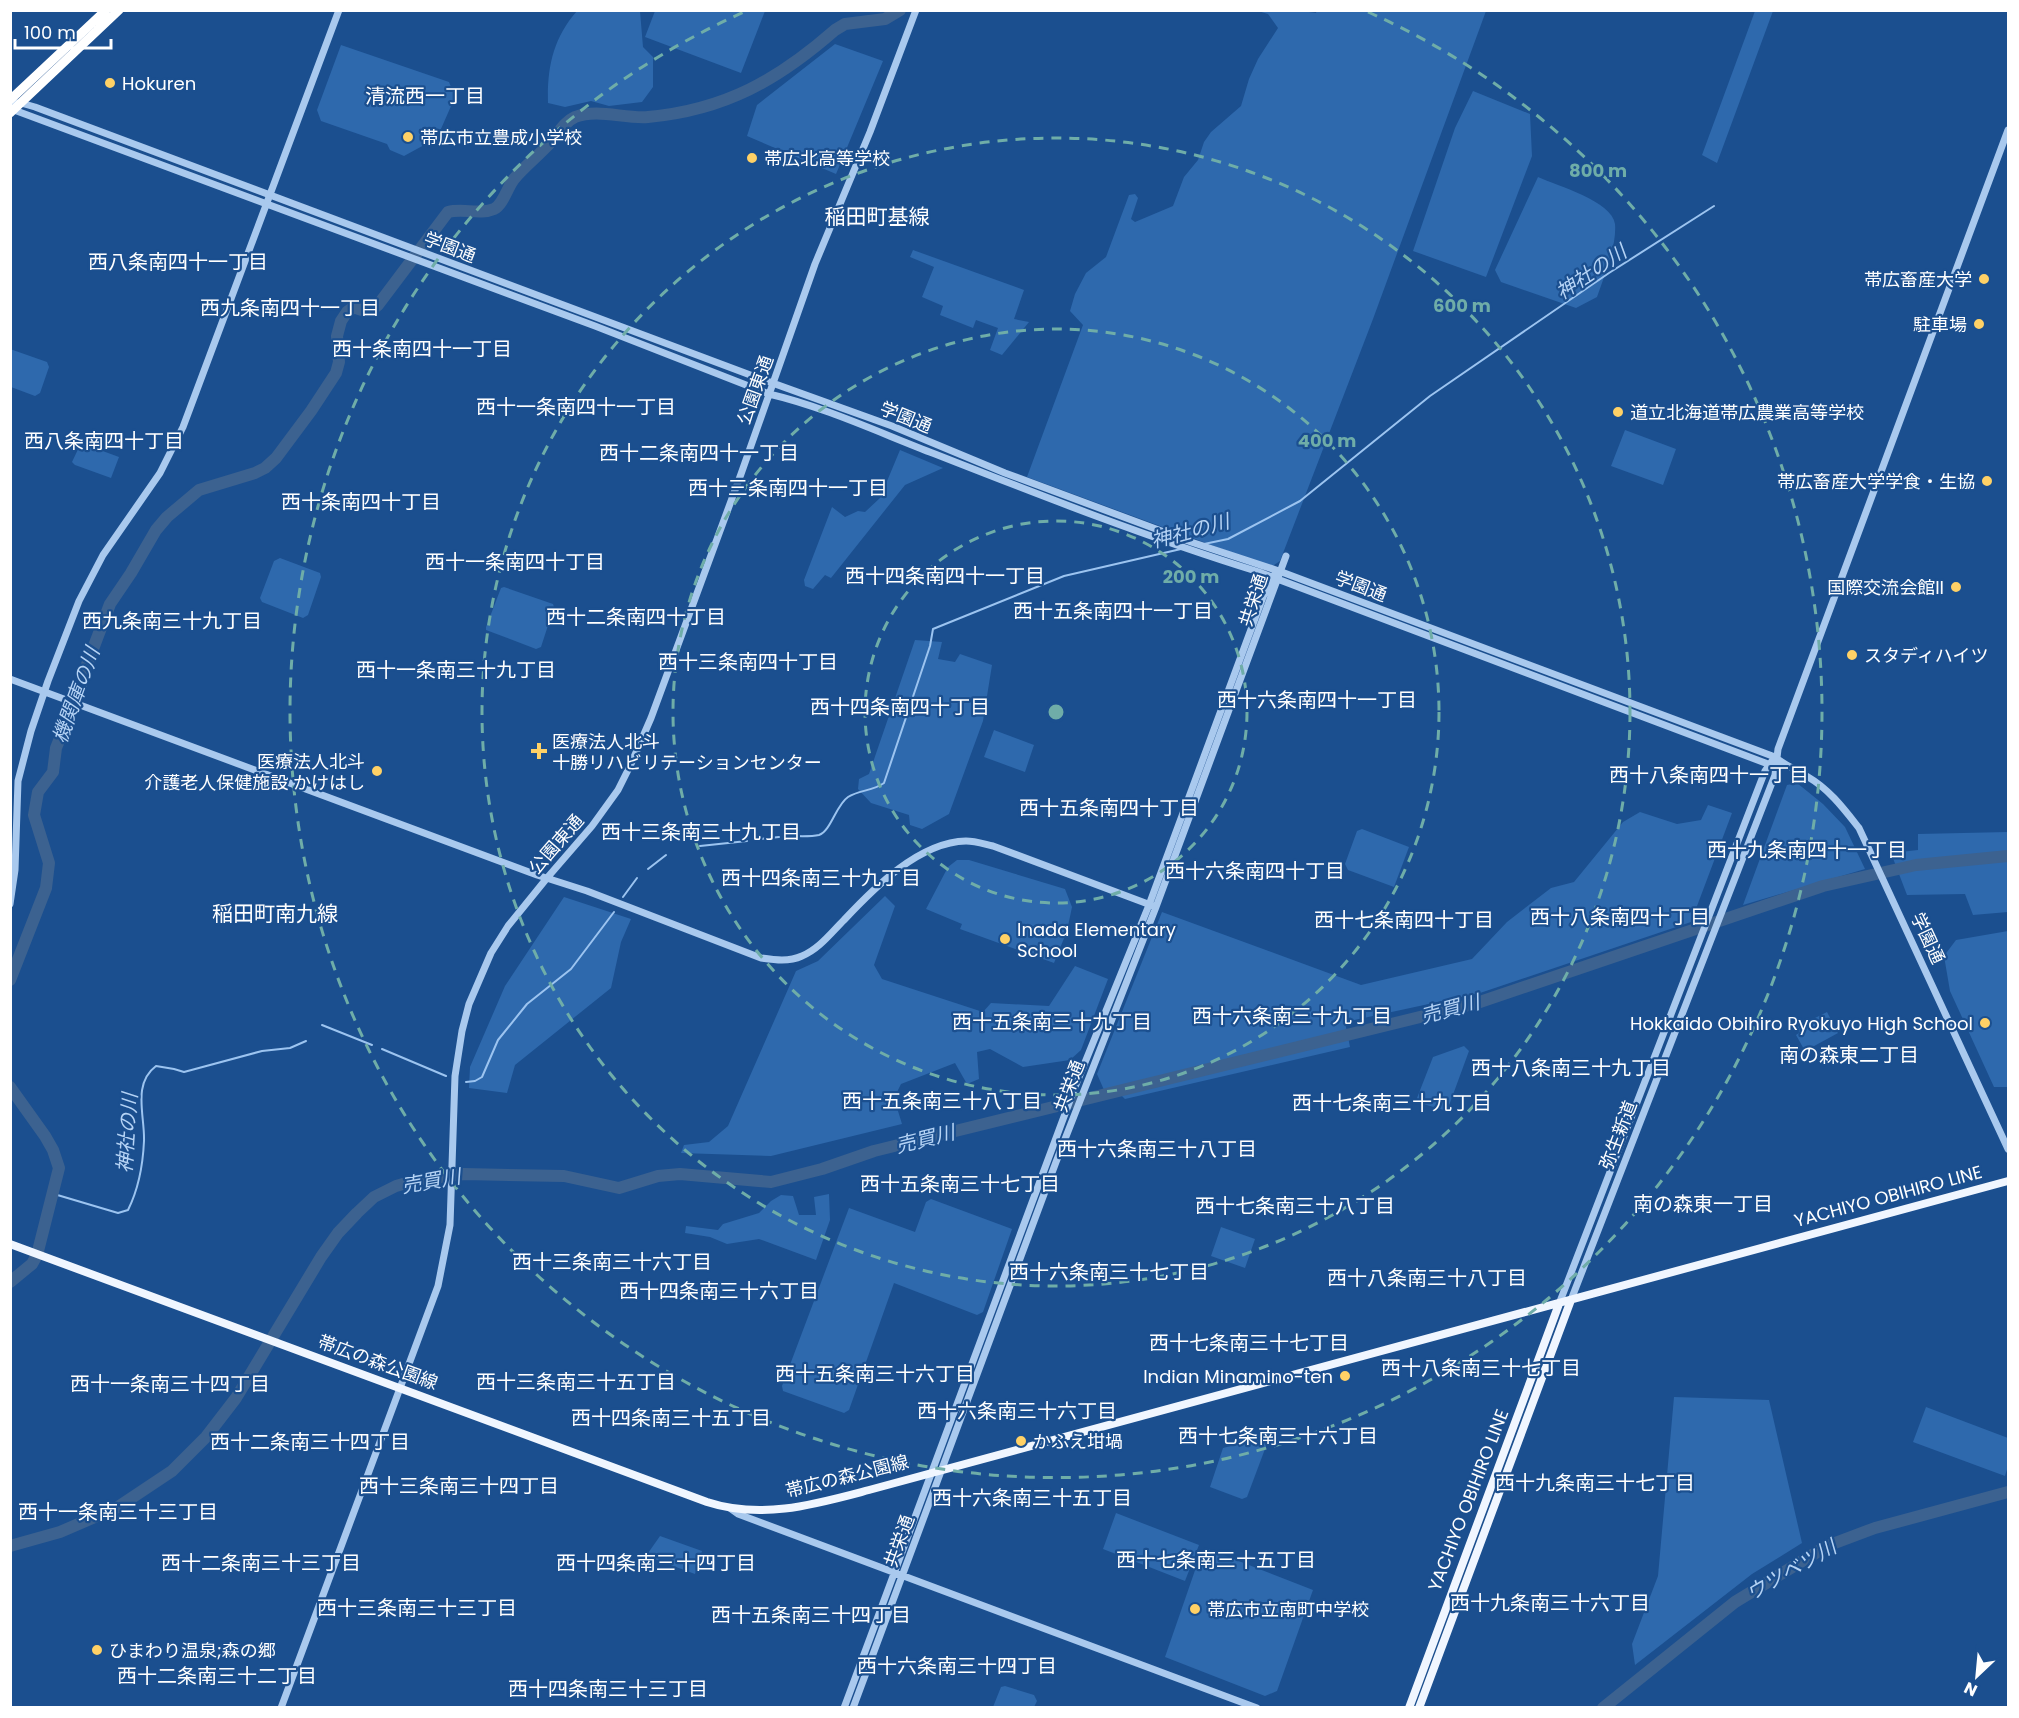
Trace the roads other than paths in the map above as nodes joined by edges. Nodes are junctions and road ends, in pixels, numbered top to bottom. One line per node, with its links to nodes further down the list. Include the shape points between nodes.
1 (106, 10): 5 (highway)
2 (119, 10): 5 (highway)
3 (339, 10): 7 (street)
4 (916, 12): 9 (street, 公園東通, via 815,264)
5 (13, 106): 7 (street, 学園通); 8 (street, 学園通)
6 (2008, 130): 16 (street)
7 (270, 196): 8 (street); 9 (street, 学園通)
8 (266, 205): 10 (street, 学園通); 15 (street, via 176,441 160,473 103,555 79,600)
9 (773, 383): 10 (street, 公園東通); 12 (street, 学園通, via 1180,538)
10 (769, 394): 13 (street, 学園通, via 1189,551); 19 (street, 公園東通, via 631,764 609,804)
11 (1286, 556): 12 (street, 共栄通)
12 (1279, 571): 13 (street, 共栄通); 16 (street, 学園通)
13 (1275, 578): 17 (street, 学園通); 21 (street, 共栄通)
14 (10, 679): 15 (street)
15 (44, 691): 19 (street); 20 (street, via 18,781)
16 (1775, 757): 17 (street, 弥生新道); 18 (street, 学園通)
17 (1773, 765): 18 (street, 学園通); 25 (street, 弥生新道, via 1710,944); 26 (street, 弥生新道, via 1697,945)
18 (1787, 766): 22 (street, 学園通, via 1831,795 1859,828)
19 (547, 878): 21 (street, via 761,958 782,960 801,957 820,945 872,890 932,849 955,842 993,846); 27 (street, 公園東通, via 491,953 469,1004 455,1076 452,1193 446,1250 438,1286)
20 (10, 904)
21 (1153, 906): 28 (street, 共栄通); 28 (street, 共栄通, via 1075,1087)
22 (2008, 1149)
23 (2008, 1181): 25 (main road, YACHIYO OBIHIRO LINE)
24 (10, 1244): 27 (main road, 帯広の森公園線)
25 (1571, 1300): 26 (main road, 帯広の森公園線); 36 (main road, YACHIYO OBIHIRO LINE)
26 (1558, 1304): 28 (main road, 帯広の森公園線); 35 (main road, YACHIYO OBIHIRO LINE)
27 (400, 1388): 29 (main road, 帯広の森公園線); 31 (street, 公園東通)
28 (937, 1471): 29 (main road, 帯広の森公園線, via 813,1504 771,1510); 30 (street, 共栄通)
29 (731, 1509): 30 (street)
30 (899, 1574): 32 (street, 共栄通); 33 (street, 共栄通); 34 (street)
31 (281, 1707)
32 (844, 1707)
33 (853, 1707)
34 (1257, 1707)
35 (1408, 1707)
36 (1419, 1707)

